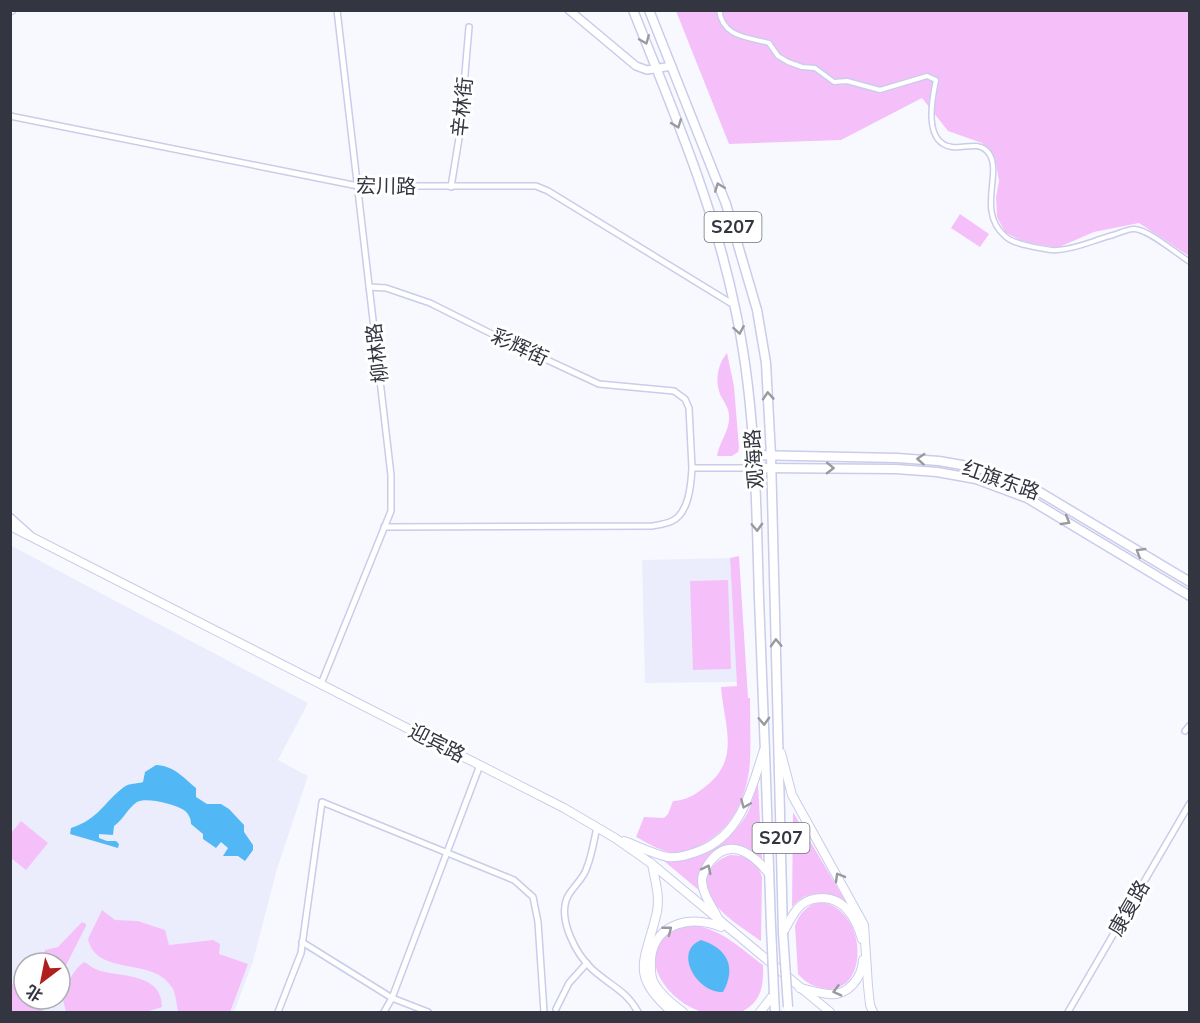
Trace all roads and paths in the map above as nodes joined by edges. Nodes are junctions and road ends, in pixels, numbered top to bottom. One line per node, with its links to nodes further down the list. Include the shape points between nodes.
1 (337, 10): 10 (street, 柳林路)
2 (569, 10): 8 (street, via 636,66)
3 (633, 10): 8 (main road, 观海路 / S207, one-way to 8)
4 (649, 10): 7 (main road, 观海路 / S207)
5 (719, 10): 12 (street, via 726,28 736,36 769,43 788,62 815,68 834,81 880,90 927,76 936,80 930,117 934,130 940,142 952,147 980,146 988,152 992,160 993,219 1007,239 1055,251 1135,229 1146,232)
6 (469, 27): 11 (street, 辛林街)
7 (672, 66): 8 (street); 15 (main road, 观海路 / S207, one-way to 7, via 765,363 754,300 726,204)
8 (656, 69): 14 (main road, 观海路 / S207, one-way to 14, via 709,209)
9 (10, 116): 10 (street, 宏川路)
10 (358, 186): 11 (street, 宏川路); 13 (street, 柳林路)
11 (451, 187): 14 (street, 宏川路, via 537,186)
12 (1190, 262)
13 (369, 287): 18 (street, 彩辉街, via 386,288 430,303 599,384 674,391 685,399 688,408); 22 (street, 柳林路, via 391,475 391,511)
14 (735, 306): 16 (main road, 观海路 / S207, one-way to 16, via 748,384)
15 (771, 454): 16 (main road, 红旗东路); 17 (main road, S207); 24 (main road, 红旗东路, one-way to 15, via 1042,493 979,468 897,458)
16 (754, 455): 19 (main road, 观海路 / S207)
17 (771, 467): 19 (main road, 红旗东路); 25 (main road, 红旗东路, one-way to 25, via 897,469 976,479 1027,498); 29 (main road, 观海路 / S207, one-way to 17)
18 (693, 468): 19 (street); 22 (street, via 683,510 672,521 652,526)
19 (755, 468): 30 (main road, 观海路 / S207, one-way to 30)
20 (10, 518): 23 (main road)
21 (10, 525): 23 (main road, 迎宾路)
22 (384, 527): 26 (street, 柳林路)
23 (29, 535): 26 (main road, 迎宾路)
24 (1190, 582)
25 (1190, 596)
26 (321, 684): 31 (main road, 迎宾路)
27 (1190, 724): 28 (street)
28 (1185, 731)
29 (779, 743): 40 (main road, S207); 58 (main road, one-way to 29, via 864,925 792,795)
30 (765, 749): 34 (main road, one-way to 34, via 742,811 732,827 706,849 687,856 664,856); 37 (main road, 观海路 / S207)
31 (480, 765): 33 (main road, 迎宾路); 35 (street)
32 (1190, 803): 59 (street, 康复路)
33 (597, 827): 34 (main road, 迎宾路); 42 (street, via 587,870 567,898 564,913 569,932)
34 (615, 838): 36 (main road, 迎宾路)
35 (446, 854): 41 (street, via 322,802); 45 (street); 47 (street, via 514,880 533,897)
36 (652, 864): 38 (main road, 迎宾路); 53 (main road, via 659,898 643,965 647,984)
37 (769, 874): 38 (main road, one-way to 37, via 702,880 713,858 737,849 756,857); 44 (main road, 观海路 / S207, bridge)
38 (720, 922): 39 (main road, 迎宾路)
39 (733, 932): 43 (main road, 迎宾路); 54 (main road, one-way to 39, via 652,980 652,953 657,939 686,921 713,923)
40 (783, 933): 43 (main road, one-way to 43, via 799,907 813,899 832,899 846,907 862,941 862,969 850,987 830,995); 46 (main road, bridge)
41 (302, 942): 45 (street); 49 (street)
42 (587, 963): 48 (street, via 569,983); 52 (street, via 632,1001)
43 (798, 987): 57 (main road, 迎宾路)
44 (774, 994): 55 (main road); 56 (main road, 观海路)
45 (392, 998): 50 (street); 51 (street)
46 (788, 1010)
47 (544, 1011): 48 (street)
48 (558, 1011)
49 (278, 1012)
50 (384, 1012)
51 (428, 1012)
52 (638, 1012)
53 (672, 1012)
54 (682, 1012)
55 (760, 1012)
56 (775, 1012)
57 (830, 1012)
58 (873, 1012)
59 (1068, 1012)

